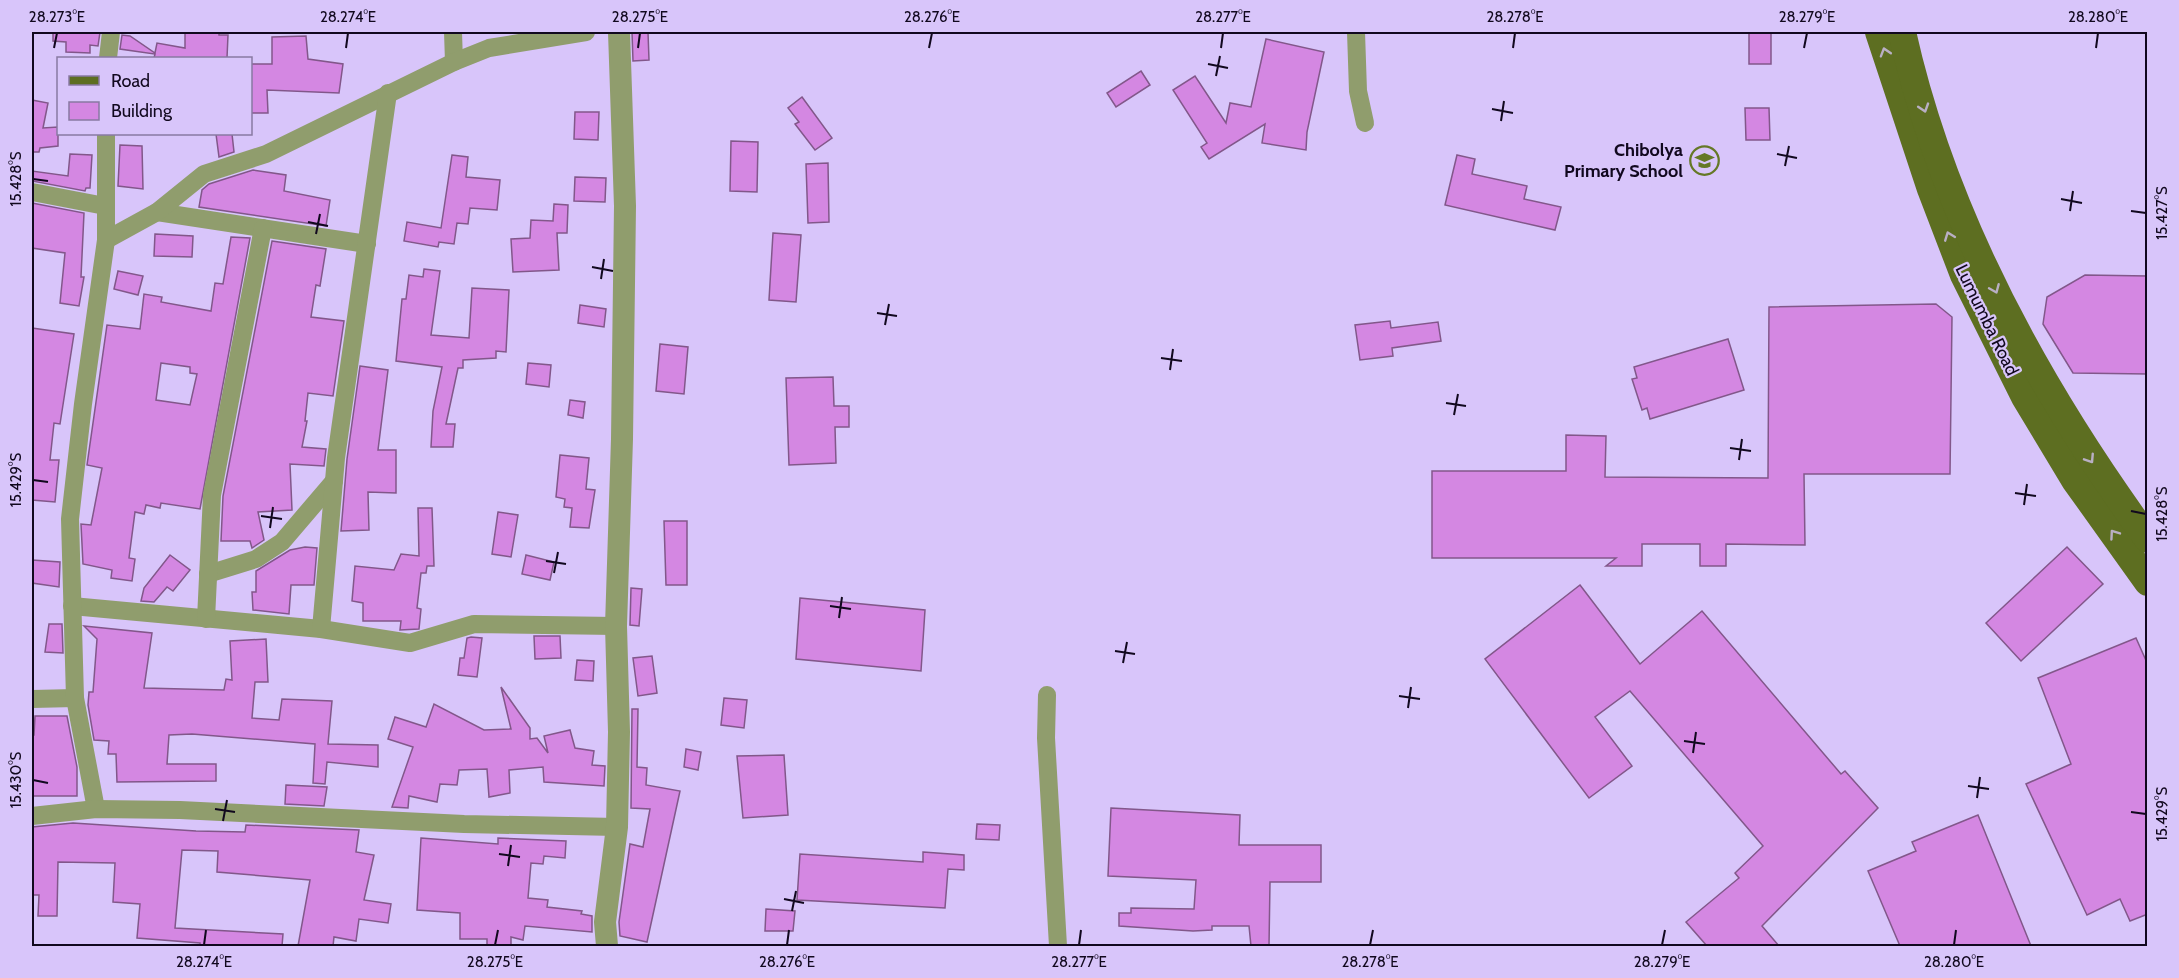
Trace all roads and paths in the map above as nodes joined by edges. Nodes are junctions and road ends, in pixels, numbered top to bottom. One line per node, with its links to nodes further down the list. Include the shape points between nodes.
1 (111, 32): 8 (street)
2 (453, 32): 9 (street)
3 (586, 32): 9 (street, via 489,48)
4 (619, 32): 25 (street, via 625,206)
5 (1356, 32): 11 (street, via 1358,91)
6 (1879, 32): 22 (main road, Lumumba Road, one-way to 6, via 2075,480 2025,397 1964,274)
7 (1902, 32): 20 (main road, Lumumba Road, one-way to 20, via 1946,177 1999,299 2058,409)
8 (108, 57)
9 (454, 62): 10 (street)
10 (388, 93): 15 (street, via 266,154 204,174); 18 (street)
11 (1365, 123)
12 (106, 135): 14 (street)
13 (32, 192): 14 (street)
14 (105, 206): 17 (street)
15 (157, 212): 16 (street); 17 (street)
16 (263, 228): 18 (street); 21 (street, via 212,495)
17 (106, 240): 23 (street, via 70,519)
18 (367, 244): 19 (street)
19 (334, 481): 21 (street, via 282,543 256,559); 26 (street)
20 (2148, 539)
21 (208, 574): 24 (street)
22 (2148, 582)
23 (72, 606): 24 (street); 28 (street)
24 (206, 619): 26 (street)
25 (616, 626): 26 (street, via 474,624 411,644); 32 (street)
26 (321, 629)
27 (1047, 695): 34 (street)
28 (75, 698): 29 (street); 30 (street)
29 (32, 699)
30 (96, 809): 31 (street); 32 (street)
31 (32, 816)
32 (617, 827): 33 (street, via 605,922)
33 (606, 946)
34 (1058, 946)

